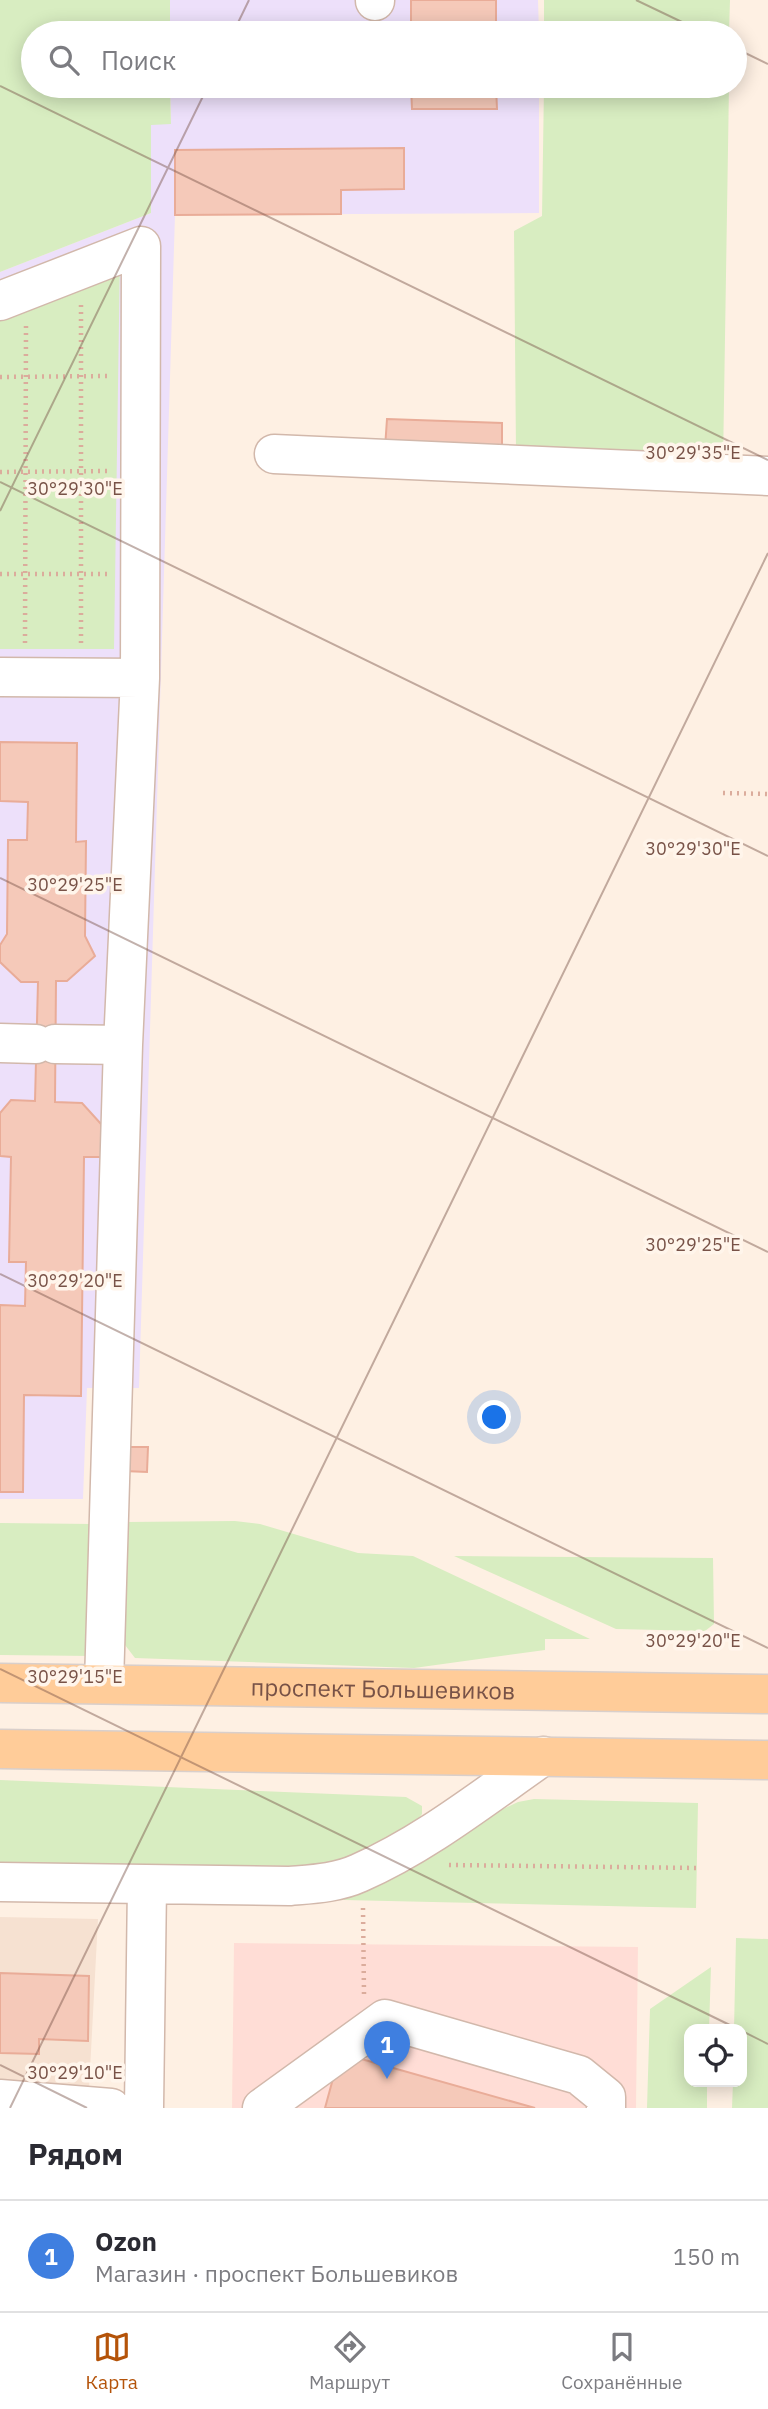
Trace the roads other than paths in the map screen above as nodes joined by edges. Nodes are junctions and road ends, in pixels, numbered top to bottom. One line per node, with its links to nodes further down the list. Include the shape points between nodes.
1 (13, 296): 5 (street, via 141,246)
2 (274, 454): 3 (street)
3 (768, 475)
4 (12, 677): 5 (street)
5 (140, 678): 7 (street)
6 (31, 1044): 7 (street)
7 (123, 1045): 9 (street)
8 (0, 1683): 9 (main road, проспект Большевиков)
9 (104, 1684): 10 (main road, проспект Большевиков)
10 (768, 1695)
11 (0, 1749): 12 (main road)
12 (543, 1756): 13 (main road); 15 (street, via 432,1832 358,1874 290,1886)
13 (768, 1760)
14 (0, 1882): 15 (street)
15 (147, 1885): 18 (street)
16 (0, 2099): 17 (street)
17 (111, 2108)
18 (144, 2108)
19 (261, 2108): 20 (street, via 385,2019 579,2075 606,2097)
20 (606, 2108)

